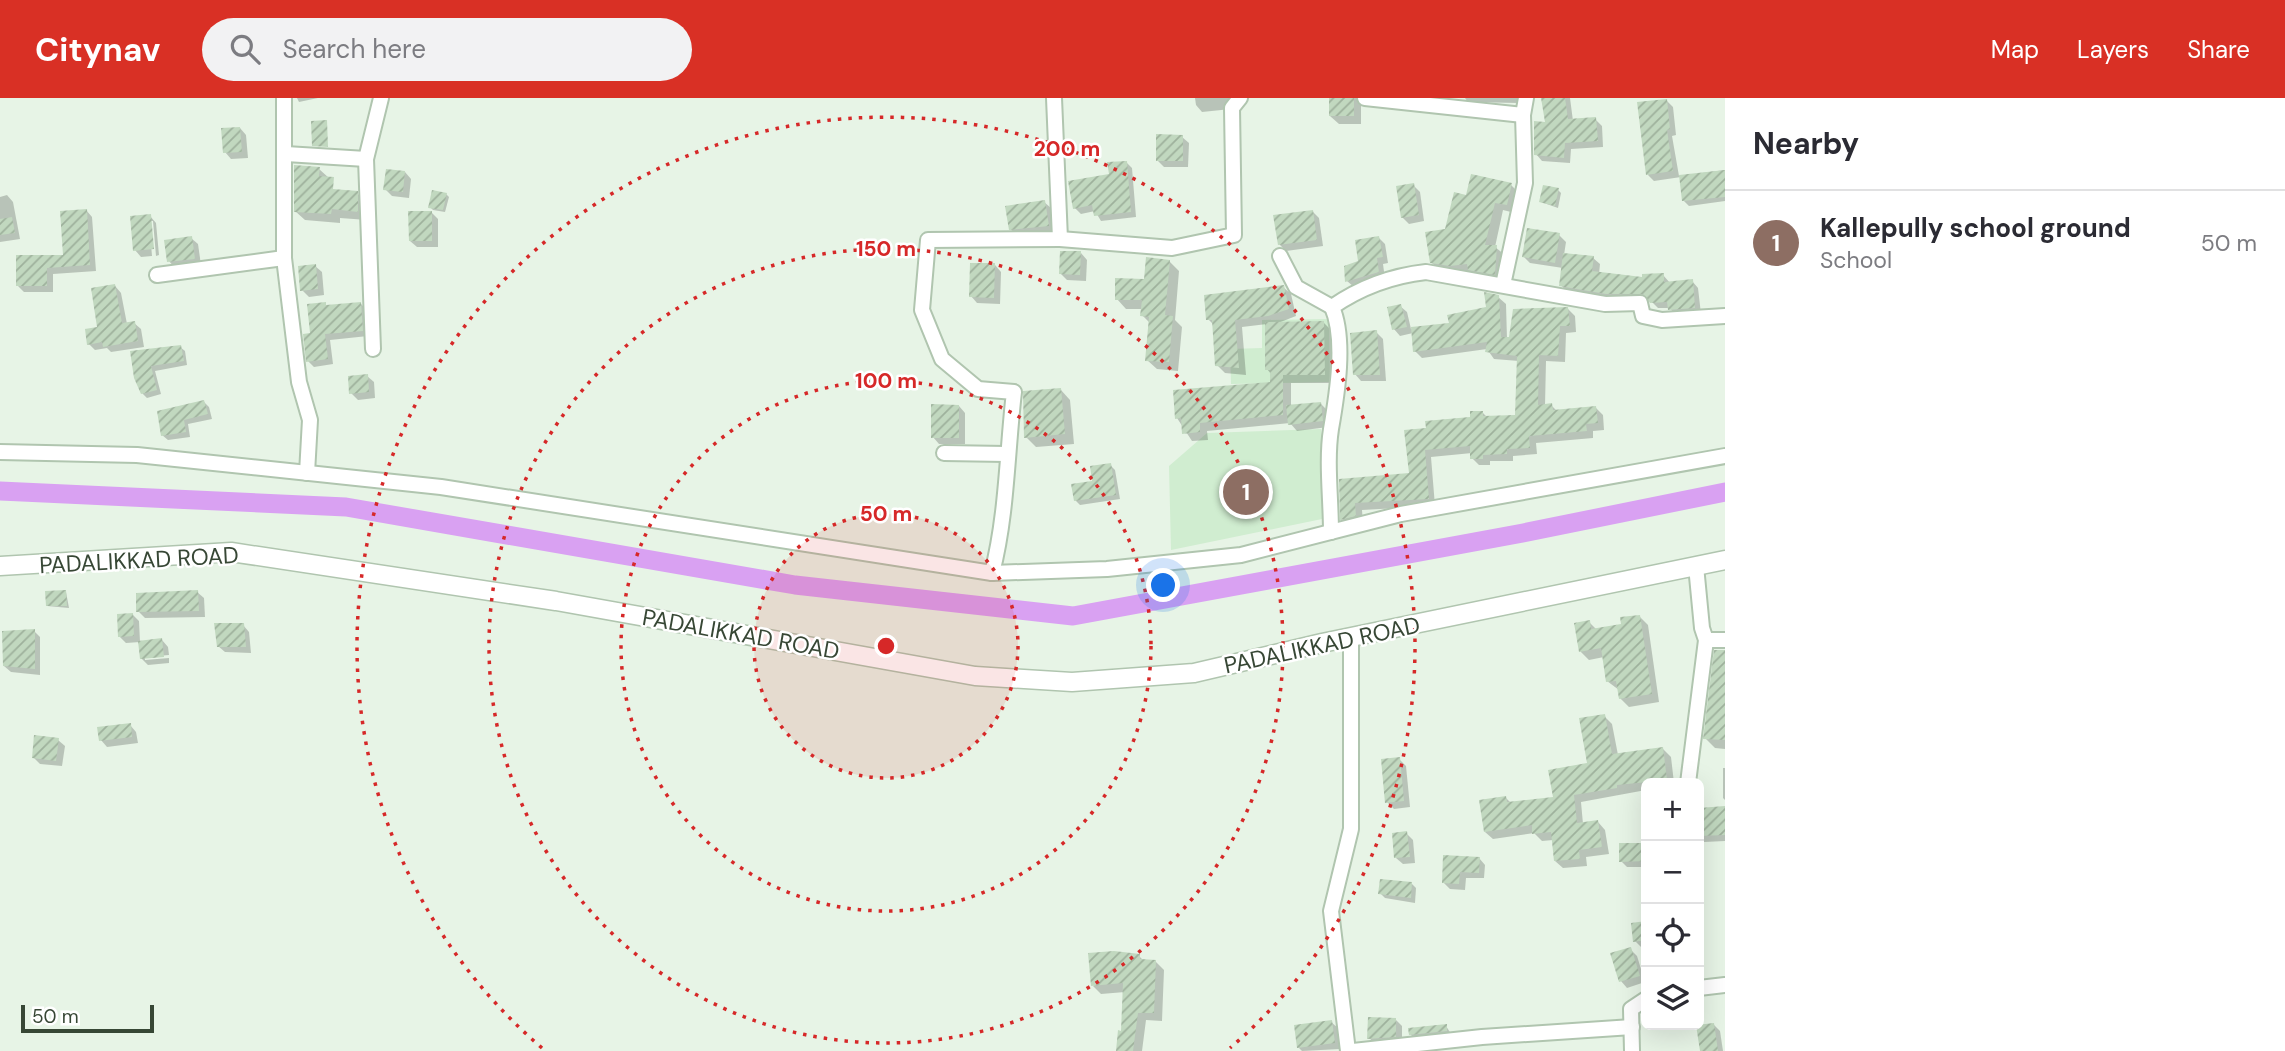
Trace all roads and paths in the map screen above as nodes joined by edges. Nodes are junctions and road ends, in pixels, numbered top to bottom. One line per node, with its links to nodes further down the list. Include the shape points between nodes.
1 (284, 98): 8 (street)
2 (381, 98): 9 (street)
3 (1054, 98): 10 (street)
4 (1240, 98): 10 (street, via 1232,108 1234,235 1172,248)
5 (1365, 98): 7 (street)
6 (1526, 98): 7 (street)
7 (1523, 115): 14 (street, via 1525,183)
8 (286, 154): 9 (street); 12 (street)
9 (366, 159): 17 (street)
10 (1060, 239): 20 (street, via 928,240 922,310 942,359 978,389 1014,392)
11 (1280, 256): 15 (street, via 1296,287)
12 (284, 258): 13 (street); 22 (street, via 299,382 310,420)
13 (157, 275)
14 (1503, 285): 15 (street, via 1426,272 1398,275); 16 (street, via 1605,304 1640,303 1643,316 1662,320)
15 (1332, 307): 23 (street, via 1337,319 1338,395 1331,430)
16 (1725, 316)
17 (373, 349)
18 (0, 452): 22 (street, via 137,455)
19 (943, 453): 20 (street)
20 (1006, 454): 27 (street, via 1001,537)
21 (1725, 456): 23 (street, via 1401,514)
22 (307, 473): 27 (street, via 441,487)
23 (1331, 532): 27 (street, via 1241,555 1107,569)
24 (1725, 559): 26 (street, PADALIKKAD ROAD)
25 (0, 566): 28 (street, PADALIKKAD ROAD, via 231,552 556,601 975,676 1072,682 1194,673)
26 (1696, 566): 28 (street, PADALIKKAD ROAD); 29 (street)
27 (992, 573)
28 (1351, 637): 36 (street, via 1351,829 1331,911)
29 (1706, 640): 30 (street); 31 (street)
30 (1725, 640)
31 (1689, 778)
32 (1725, 985): 33 (street)
33 (1704, 987)
34 (1641, 1002): 35 (street, via 1631,1009)
35 (1632, 1027): 36 (street); 37 (street)
36 (1350, 1051)
37 (1632, 1051)

